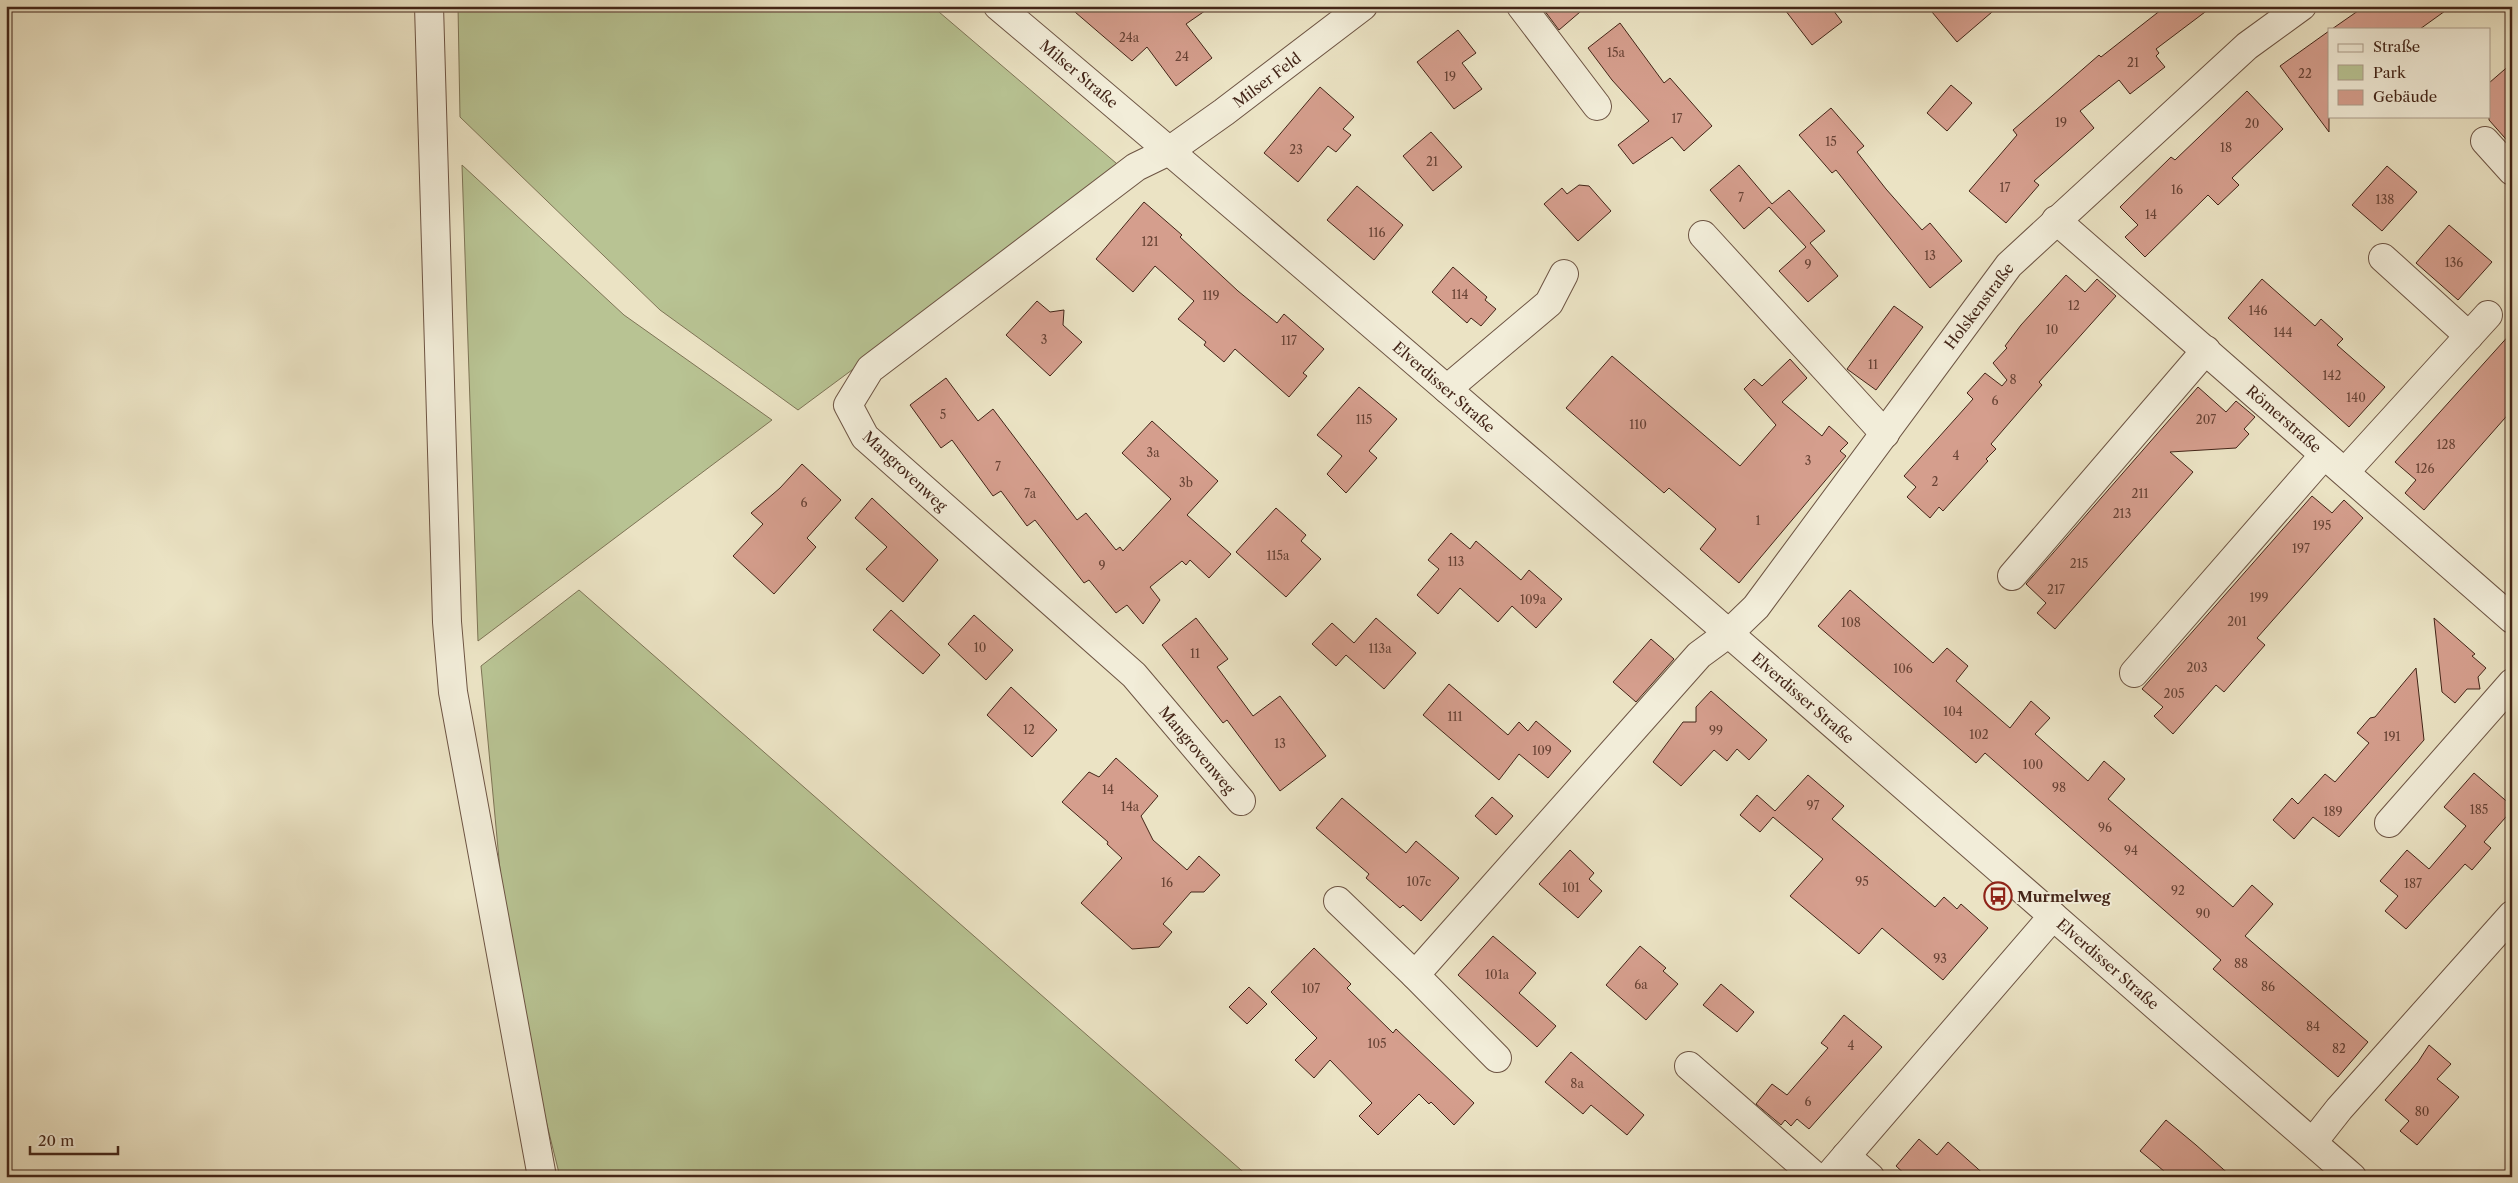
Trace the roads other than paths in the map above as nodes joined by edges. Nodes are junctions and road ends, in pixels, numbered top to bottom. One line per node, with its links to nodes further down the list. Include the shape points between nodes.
1 (429, 6): 36 (street, via 447,612 453,692)
2 (998, 6): 8 (street, Milser Straße)
3 (1364, 6): 8 (street, Milser Feld)
4 (1521, 6): 6 (street)
5 (2302, 6): 10 (street, Holskenstraße, via 2247,46)
6 (1597, 106)
7 (2485, 141): 9 (street)
8 (1164, 146): 17 (street, Elverdisser Straße); 26 (street, Mangrovenweg, via 870,369 848,404 865,437 1134,675)
9 (2512, 171)
10 (2056, 220): 16 (street, Römerstraße); 18 (street, Holskenstraße, via 2009,265)
11 (1703, 235): 18 (street)
12 (2382, 258): 15 (street)
13 (1564, 274): 17 (street, via 1549,303)
14 (2488, 316): 15 (street)
15 (2469, 336): 20 (street)
16 (2206, 350): 19 (street, Römerstraße); 21 (street)
17 (1447, 389): 23 (street, Elverdisser Straße)
18 (1885, 434): 23 (street, Holskenstraße, via 1756,607)
19 (2324, 455): 20 (street, Römerstraße); 24 (street)
20 (2345, 472): 22 (street, Römerstraße)
21 (2012, 576)
22 (2512, 619)
23 (1729, 633): 30 (street, Elverdisser Straße); 31 (street, via 1699,655)
24 (2134, 673)
25 (2512, 683): 27 (street)
26 (1241, 801)
27 (2389, 823)
28 (1338, 901): 31 (street)
29 (2512, 915): 34 (street)
30 (2054, 916): 34 (street, Elverdisser Straße); 35 (street)
31 (1415, 975): 32 (street)
32 (1497, 1058)
33 (1688, 1066): 37 (street)
34 (2313, 1142): 40 (street, Elverdisser Straße)
35 (1846, 1156): 38 (street); 39 (street)
36 (542, 1177)
37 (1816, 1177)
38 (1828, 1177)
39 (1870, 1177)
40 (2352, 1177)

